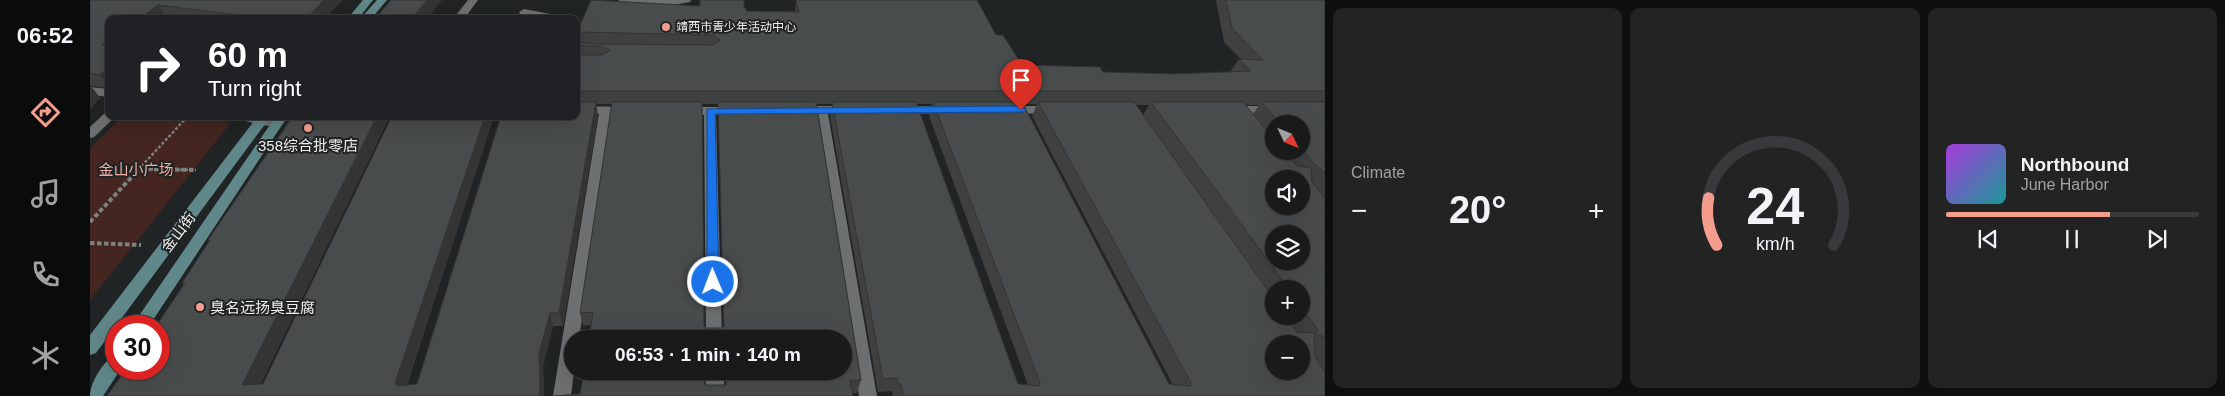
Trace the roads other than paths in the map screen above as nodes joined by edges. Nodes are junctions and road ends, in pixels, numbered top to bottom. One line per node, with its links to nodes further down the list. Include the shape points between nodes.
1 (368, 0): 7 (main road)
2 (382, 0): 8 (main road)
3 (473, 0): 9 (street)
4 (530, 0): 10 (street)
5 (624, 0): 6 (street)
6 (686, 0)
7 (355, 15)
8 (368, 15)
9 (461, 15)
10 (522, 15)
11 (90, 84): 12 (street)
12 (105, 86)
13 (90, 91): 14 (street)
14 (105, 93)
15 (580, 110): 16 (street)
16 (606, 110): 28 (street); 46 (street)
17 (784, 110): 18 (street)
18 (821, 110): 19 (street); 48 (street)
19 (860, 110)
20 (889, 110): 21 (street)
21 (919, 110): 22 (street); 38 (street)
22 (965, 110)
23 (993, 110): 24 (street)
24 (1021, 110): 25 (street); 37 (street)
25 (1067, 110)
26 (1237, 110): 27 (street); 32 (street); 36 (street)
27 (1286, 110)
28 (644, 111)
29 (672, 111): 30 (street)
30 (710, 111): 31 (street); 41 (street)
31 (747, 111)
32 (1218, 111)
33 (105, 120): 39 (street)
34 (271, 120): 40 (main road, 金山街)
35 (271, 120): 42 (main road, 金山街)
36 (1250, 126)
37 (1030, 127)
38 (925, 129)
39 (90, 134)
40 (147, 315)
41 (714, 330)
42 (90, 348)
43 (105, 378): 45 (main road)
44 (715, 380): 47 (street)
45 (93, 396)
46 (562, 396)
47 (715, 396)
48 (868, 396)

